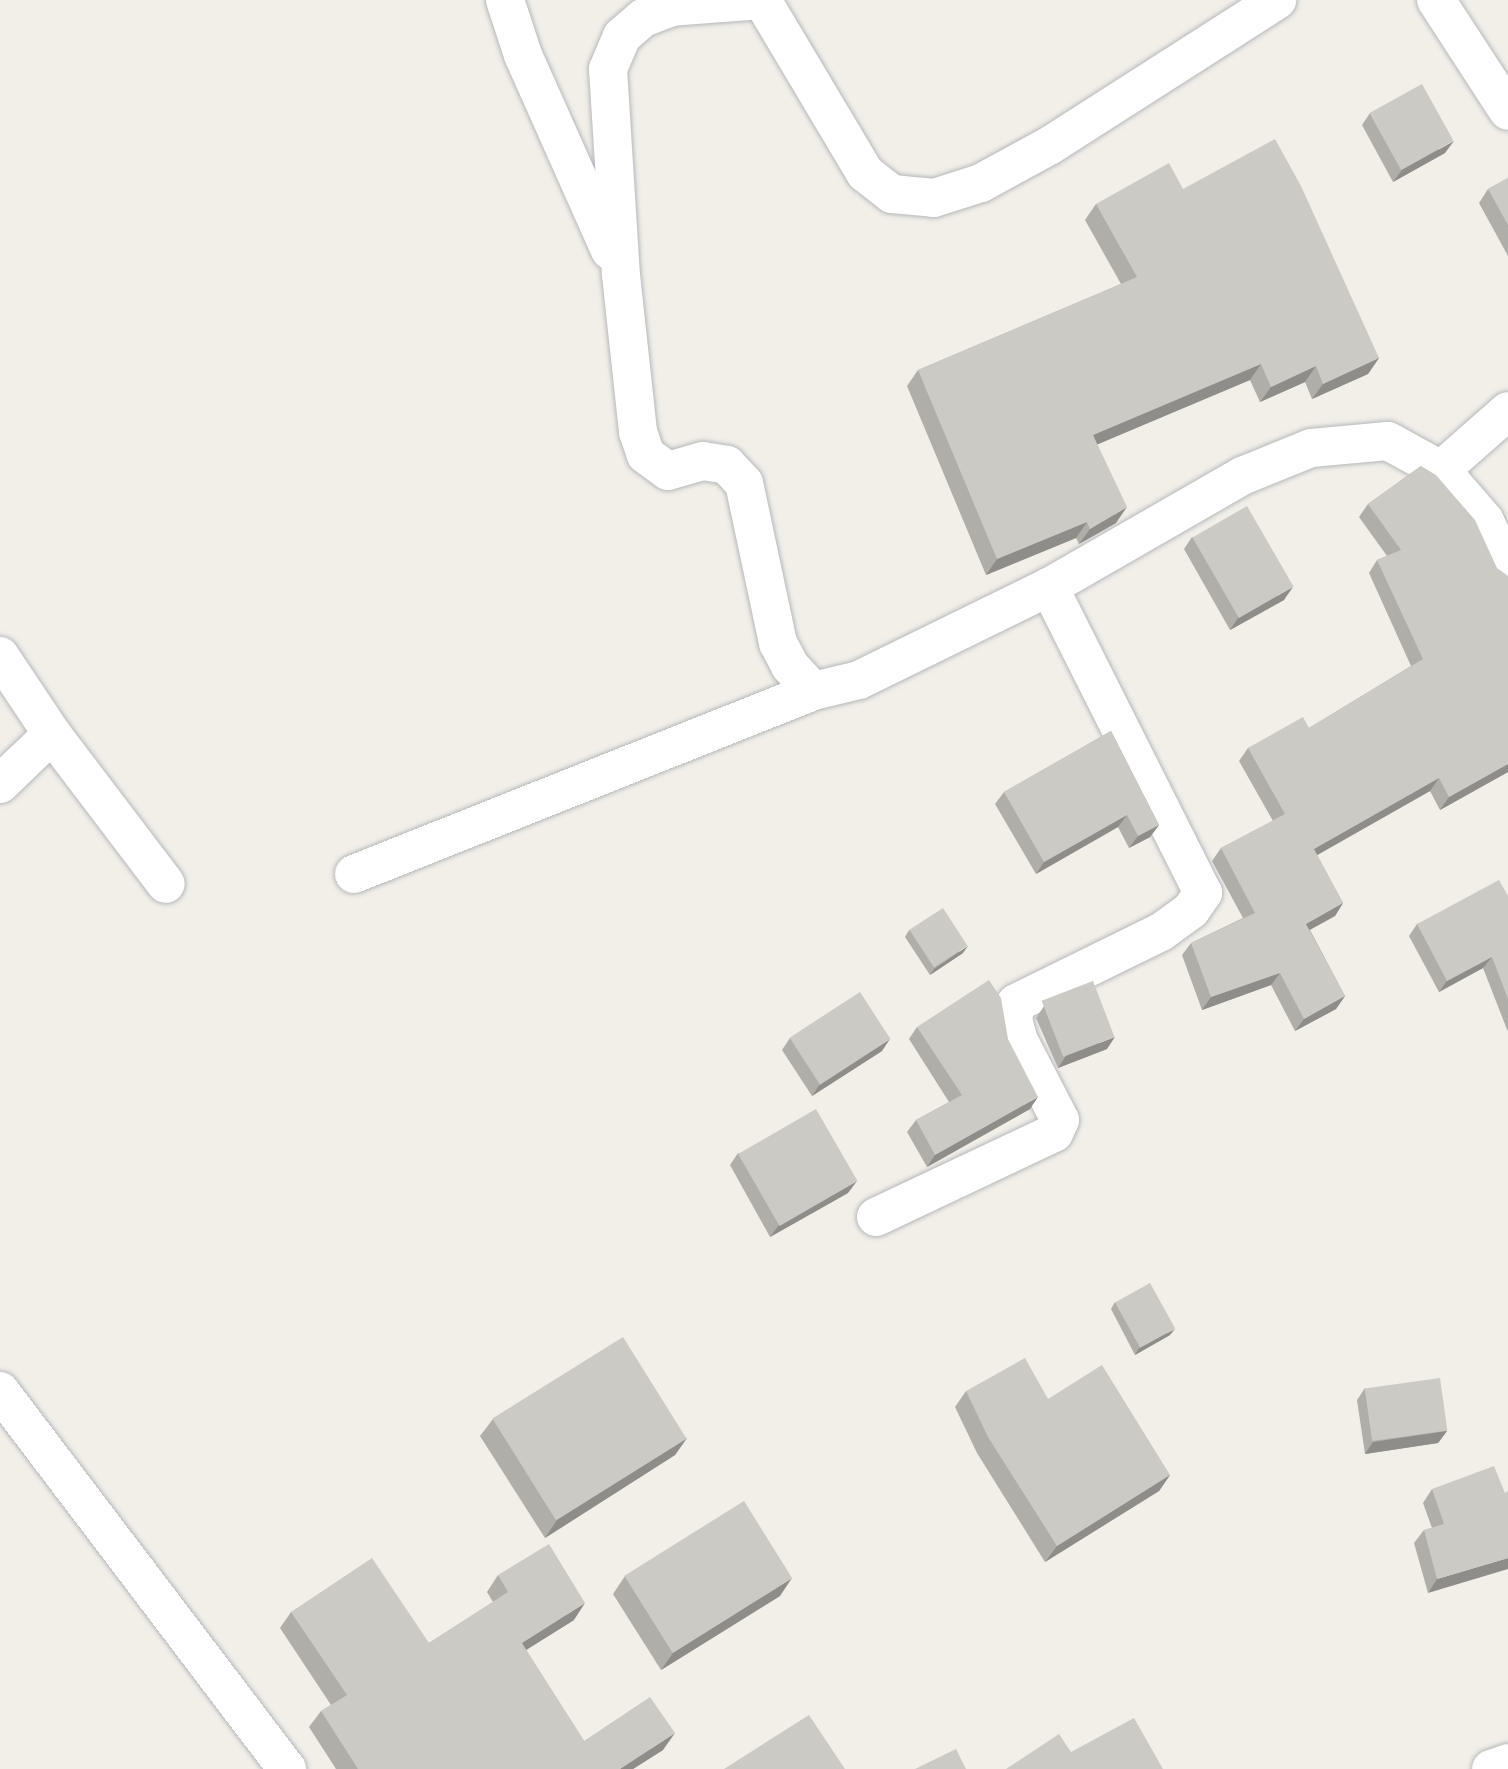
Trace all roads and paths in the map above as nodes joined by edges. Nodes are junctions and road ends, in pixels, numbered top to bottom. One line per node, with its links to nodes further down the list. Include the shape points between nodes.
1 (505, 0): 6 (street, via 523,55)
2 (762, 0): 3 (street, via 865,173 892,194 933,198 981,183 1049,146); 6 (street, via 672,7 643,19 622,36 608,69)
3 (1277, 0)
4 (1436, 0): 5 (street)
5 (1508, 111)
6 (621, 275): 12 (street, via 638,432 646,455 668,471 703,461 727,465 744,483 778,643 790,666)
7 (1508, 411): 8 (street)
8 (1441, 470): 9 (street, via 1485,522); 10 (street, via 1388,440 1311,448 1242,476)
9 (1508, 572)
10 (1049, 587): 12 (street, via 859,680); 17 (street, via 1203,892 1191,911 1161,932 1016,1003 1013,1020 1019,1041 1060,1121 1054,1133)
11 (0, 656): 13 (street)
12 (813, 691): 15 (street)
13 (52, 734): 14 (street); 16 (street)
14 (0, 784)
15 (354, 874)
16 (166, 884)
17 (876, 1217)
18 (0, 1391): 20 (street)
19 (1508, 1763): 21 (street)
20 (288, 1769)
21 (1491, 1769)

